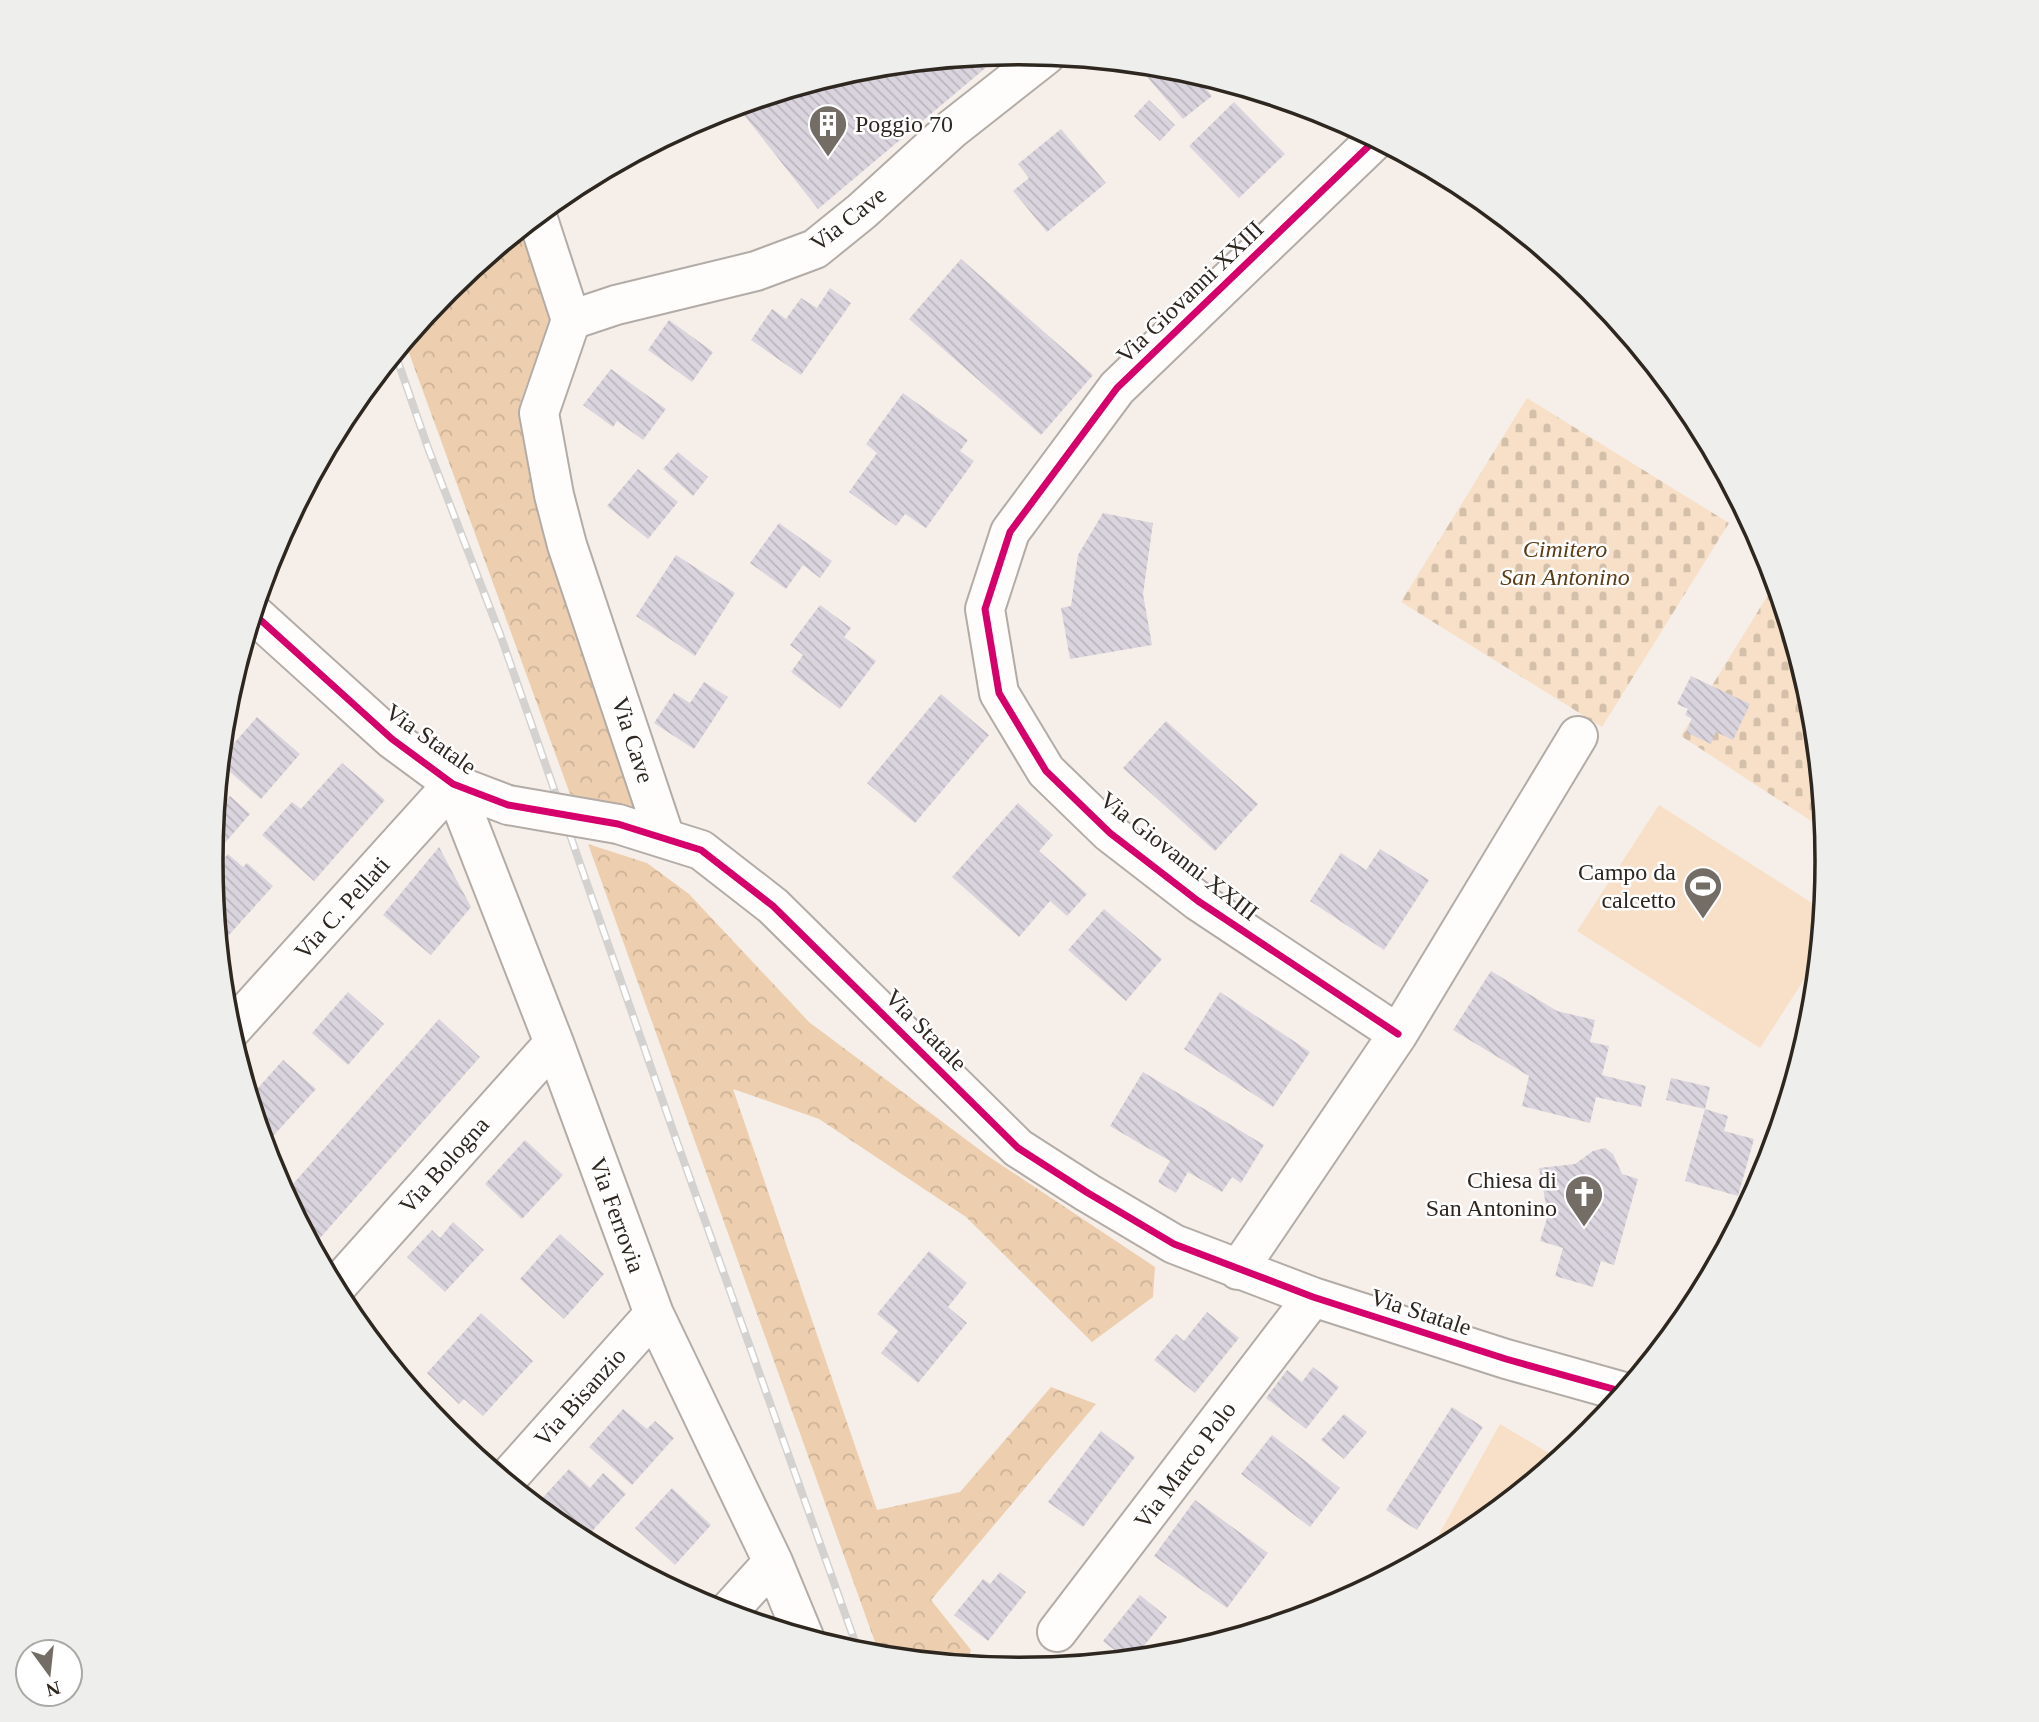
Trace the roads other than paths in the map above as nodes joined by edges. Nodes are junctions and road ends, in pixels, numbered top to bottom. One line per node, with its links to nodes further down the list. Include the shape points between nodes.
1 (1033, 65): 4 (street, Via Cave, via 815,249 756,271)
2 (1369, 146): 10 (street, Via Giovanni XXIII, via 1117,388 1010,533 985,609 999,693 1046,771 1110,833 1198,901)
3 (540, 225): 4 (street)
4 (570, 320): 8 (street, Via Cave, via 539,413 541,427 567,545)
5 (258, 629): 7 (street, Via Statale)
6 (1577, 736): 10 (street)
7 (453, 784): 8 (street, Via Statale, bridge, via 508,805 618,824); 9 (street, Via C. Pellati); 11 (street, Via Ferrovia)
8 (665, 838): 12 (street, Via Statale, via 701,850 773,906 1018,1147 1174,1244)
9 (240, 1020)
10 (1398, 1034): 12 (street)
11 (554, 1042): 13 (street, Via Bologna); 15 (street, Via Ferrovia)
12 (1238, 1270): 14 (street, Via Statale)
13 (343, 1279)
14 (1313, 1297): 16 (street, Via Statale); 21 (street, Via Marco Polo)
15 (654, 1314): 17 (street, Via Bisanzio); 18 (street, Via Ferrovia)
16 (1615, 1389)
17 (511, 1474)
18 (773, 1562): 19 (street); 20 (street, Via Ferrovia)
19 (735, 1604)
20 (799, 1626)
21 (1057, 1632)

